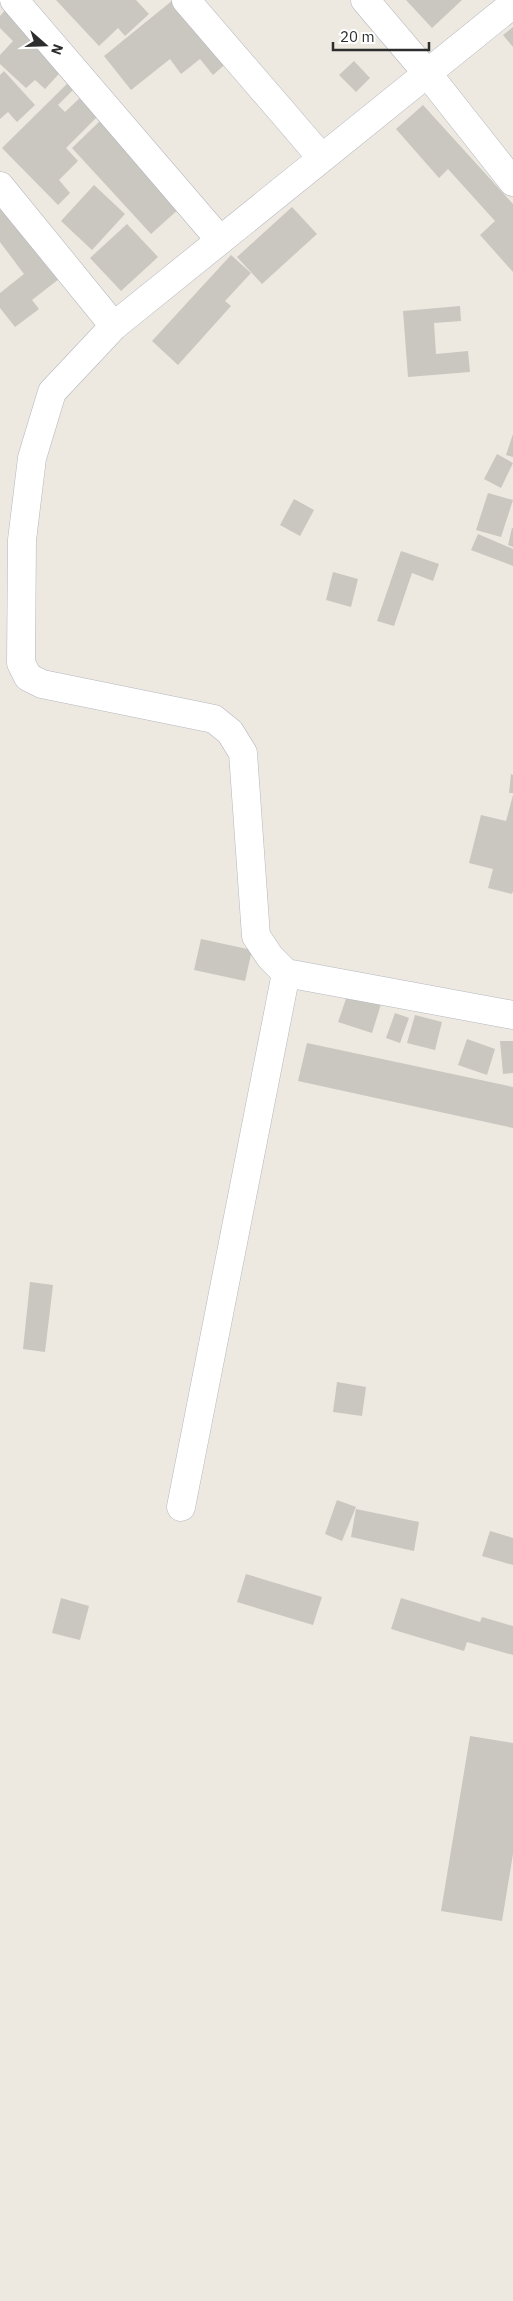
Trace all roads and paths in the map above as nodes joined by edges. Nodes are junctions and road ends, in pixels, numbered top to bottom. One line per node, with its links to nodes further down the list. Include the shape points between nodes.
1 (14, 0): 9 (street)
2 (186, 0): 6 (street)
3 (366, 0): 5 (street)
4 (513, 4): 5 (street)
5 (427, 72): 6 (street); 7 (street)
6 (321, 157): 9 (street)
7 (513, 182)
8 (0, 186): 10 (street)
9 (220, 240): 10 (street)
10 (114, 326): 11 (street, via 52,392 32,458 22,540 21,663 28,678 42,684 214,719 230,732 243,753 256,936)
11 (286, 973): 12 (street); 13 (street)
12 (513, 1015)
13 (181, 1507)

